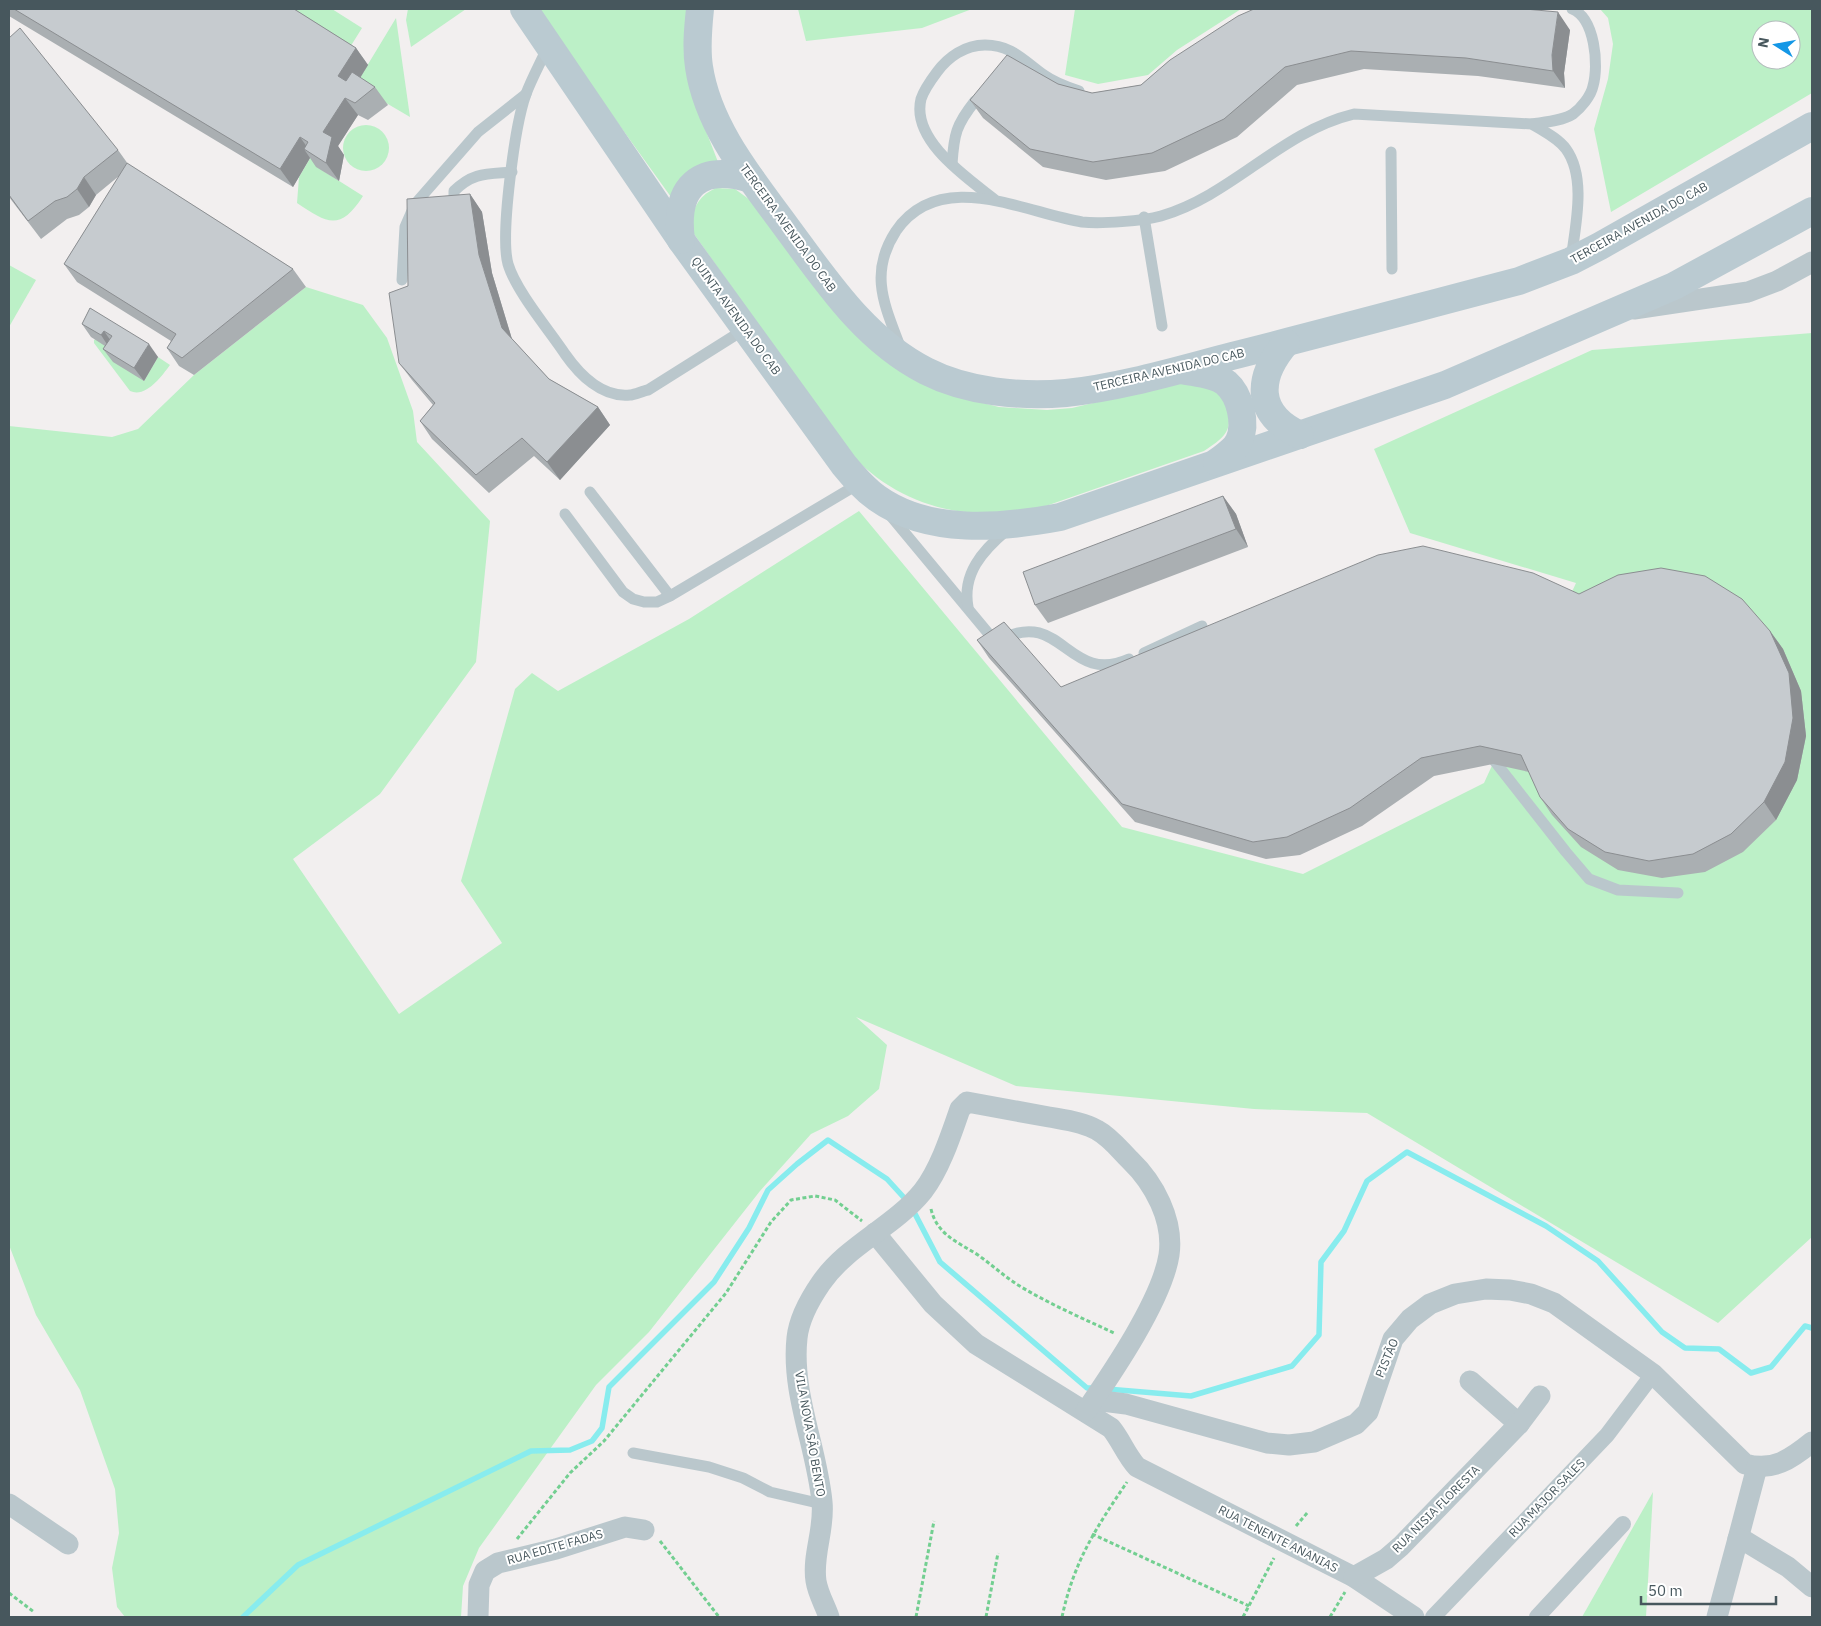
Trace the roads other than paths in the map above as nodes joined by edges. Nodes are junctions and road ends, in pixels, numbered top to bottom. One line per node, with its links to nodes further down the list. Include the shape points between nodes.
1 (524, 9): 4 (main road, QUINTA AVENIDA DO CAB)
2 (700, 9): 13 (main road, TERCEIRA AVENIDA DO CAB, via 697,37 699,67 708,101 720,129)
3 (1572, 9): 8 (lane, via 1588,26 1594,46 1594,86 1580,108 1571,115)
4 (549, 44): 5 (lane); 18 (main road, QUINTA AVENIDA DO CAB)
5 (526, 94): 12 (lane); 22 (lane, via 478,132 415,204 405,227)
6 (1092, 94): 11 (lane, via 1045,76 1019,54 985,45 967,48 942,66 922,98 921,118 931,141)
7 (975, 101): 11 (lane, via 954,135)
8 (1532, 124): 17 (lane, via 1354,114 1329,120 1296,137 1205,198 1160,216); 19 (lane, via 1567,150 1575,171 1579,197)
9 (1812, 126): 19 (main road, TERCEIRA AVENIDA DO CAB)
10 (1391, 152): 21 (lane)
11 (952, 164): 15 (lane)
12 (512, 172): 14 (lane, via 481,174 466,179 454,191); 25 (lane, via 505,236 508,265 525,296 582,376 616,394 630,395 648,390)
13 (751, 179): 18 (main road, via 715,174 696,182 681,201); 27 (main road, TERCEIRA AVENIDA DO CAB, via 837,295 876,336)
14 (454, 199)
15 (994, 199): 17 (lane, via 1085,222 1122,222); 27 (lane, via 959,197 934,202 914,212 887,245 880,282)
16 (1812, 211): 23 (main road, via 1674,286)
17 (1144, 217): 24 (lane)
18 (681, 240): 25 (main road, QUINTA AVENIDA DO CAB)
19 (1571, 261): 26 (main road, TERCEIRA AVENIDA DO CAB, via 1519,281)
20 (1809, 266): 23 (street, via 1748,292)
21 (1392, 269)
22 (402, 280)
23 (1614, 312): 29 (main road, via 1445,385)
24 (1162, 326)
25 (745, 329): 31 (main road, QUINTA AVENIDA DO CAB, via 844,465)
26 (1286, 343): 28 (main road, TERCEIRA AVENIDA DO CAB); 29 (main road, via 1270,364 1264,391 1276,420)
27 (905, 360): 28 (main road, TERCEIRA AVENIDA DO CAB, via 954,382 1022,394 1100,388)
28 (1178, 370): 30 (main road, via 1226,382 1242,412 1240,441)
29 (1300, 435): 30 (main road)
30 (1212, 466): 34 (main road, via 1060,517)
31 (868, 490): 34 (main road, QUINTA AVENIDA DO CAB, via 893,508 927,520); 35 (lane); 36 (lane)
32 (590, 492): 35 (lane)
33 (565, 514): 35 (lane, via 623,592 644,602 657,602)
34 (1014, 524): 36 (lane, via 988,547 972,567 966,595)
35 (670, 596)
36 (968, 609): 38 (lane)
37 (1202, 626): 38 (lane, via 1108,666 1085,662 1055,639 1040,633 1016,632)
38 (996, 643): 39 (lane)
39 (1009, 657)
40 (1480, 742): 41 (lane, via 1589,879 1618,890)
41 (1678, 893)
42 (875, 1233): 46 (street, via 933,1304 976,1344); 46 (street, VILA NOVA SÃO BENTO, via 921,1193 930,1181 960,1108 968,1102 1096,1129 1140,1169 1154,1187 1168,1230 1169,1253 1164,1276 1131,1341); 52 (street, VILA NOVA SÃO BENTO, via 822,1281 804,1312 797,1336 801,1393)
43 (1653, 1374): 46 (street, PISTÃO, via 1554,1304 1531,1294 1486,1289 1455,1294 1430,1304 1410,1319 1393,1339 1368,1412 1356,1424 1314,1442 1267,1443 1147,1410); 50 (street, PISTÃO, via 1745,1464); 62 (street, RUA MAJOR SALES, via 1607,1434)
44 (1470, 1381): 47 (street)
45 (1540, 1396): 47 (street, RUA NISIA FLORESTA)
46 (1090, 1406): 57 (street, RUA TENENTE ANANIAS, via 1119,1437 1128,1457 1137,1467)
47 (1519, 1424): 57 (street, RUA NISIA FLORESTA, via 1401,1546 1386,1559)
48 (1812, 1442): 50 (street, via 1778,1466)
49 (633, 1453): 52 (lane, via 709,1467 743,1478 770,1492)
50 (1757, 1467): 55 (street)
51 (9, 1504): 56 (street)
52 (822, 1504): 60 (street, VILA NOVA SÃO BENTO, via 816,1581)
53 (1623, 1524): 63 (street)
54 (644, 1530): 59 (street, RUA EDITE FADAS, via 625,1527 498,1563 485,1571 479,1585)
55 (1738, 1539): 58 (street, via 1788,1567); 64 (street)
56 (68, 1544)
57 (1354, 1577): 61 (street, RUA TENENTE ANANIAS)
58 (1812, 1587)
59 (478, 1617)
60 (829, 1617)
61 (1414, 1617)
62 (1434, 1617)
63 (1536, 1617)
64 (1717, 1617)

